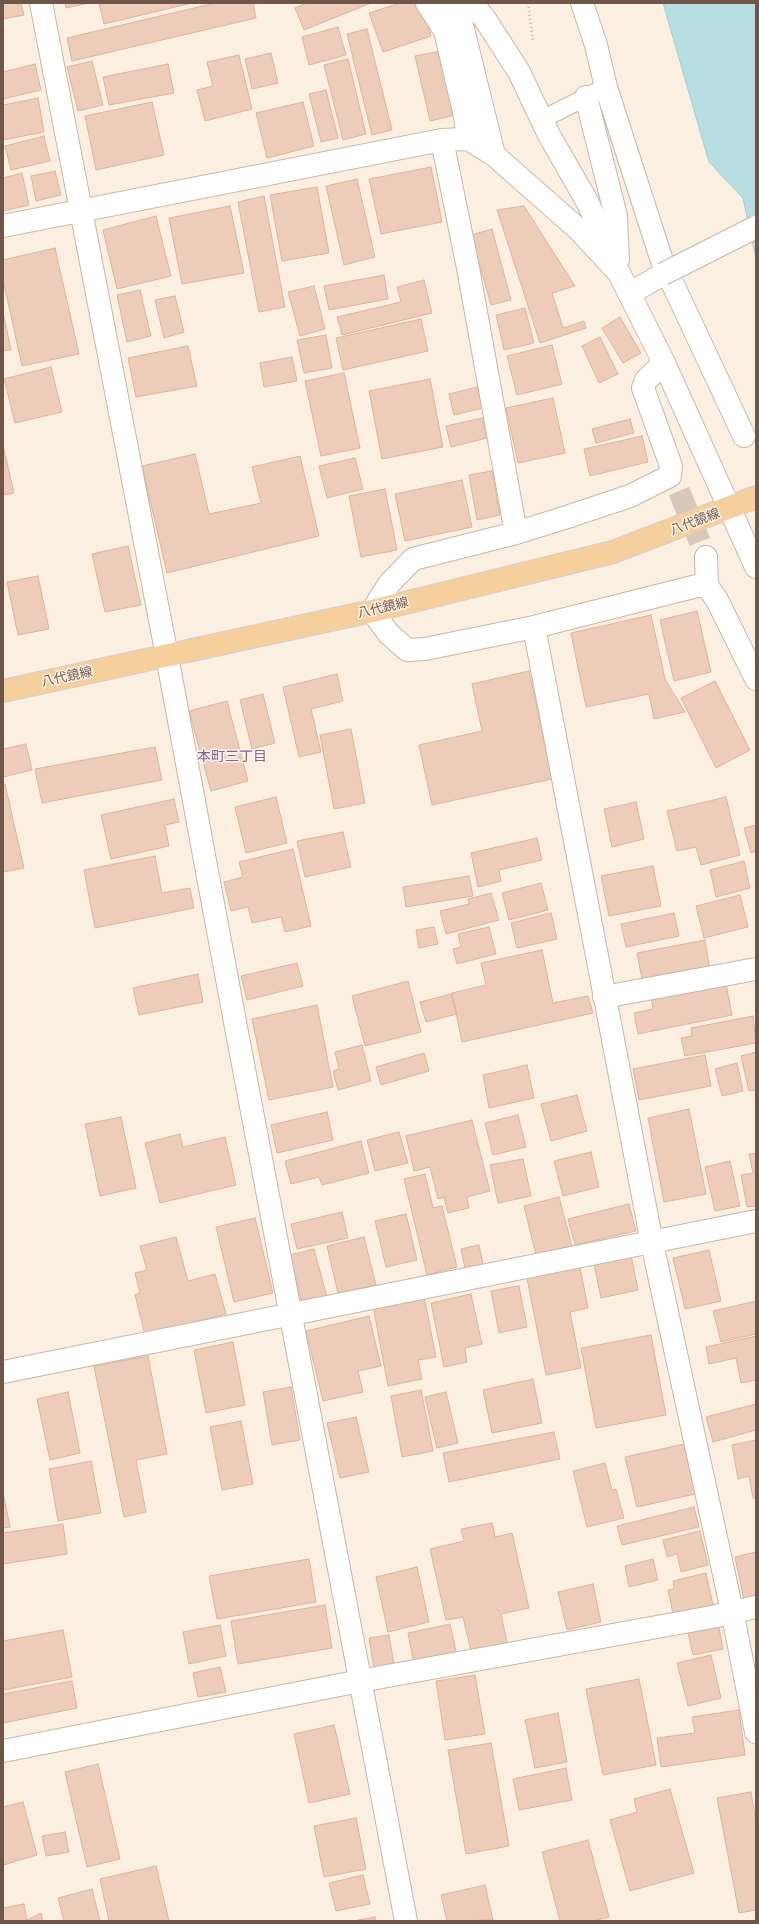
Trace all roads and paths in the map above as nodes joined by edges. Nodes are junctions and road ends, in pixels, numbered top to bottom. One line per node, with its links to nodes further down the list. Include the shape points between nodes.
1 (41, 3): 12 (street)
2 (426, 3): 9 (street, via 445,31)
3 (450, 3): 11 (street, via 460,17)
4 (472, 3): 8 (street, via 519,72)
5 (582, 3): 6 (street)
6 (606, 87): 7 (lane); 18 (street, via 662,261)
7 (586, 97): 8 (lane); 15 (street, via 616,216)
8 (541, 120): 15 (street, via 588,203)
9 (468, 139): 10 (street); 11 (street)
10 (442, 140): 12 (street); 21 (street)
11 (494, 155): 15 (street, via 578,229)
12 (81, 211): 13 (street); 27 (street)
13 (3, 226)
14 (756, 227): 16 (street, bridge)
15 (619, 273): 16 (street)
16 (629, 294): 17 (street)
17 (664, 363): 20 (street); 21 (street, via 646,380 643,388 675,483)
18 (744, 436)
19 (756, 498): 20 (main road, 八代鏡線)
20 (730, 508): 23 (street); 25 (main road, 八代鏡線, via 613,552)
21 (516, 532): 25 (street, via 413,559 390,584)
22 (706, 556): 24 (street)
23 (756, 567)
24 (707, 586): 26 (street, via 697,586); 28 (street, via 717,600)
25 (372, 610): 26 (street, via 389,634 407,650 425,650); 27 (main road, 八代鏡線)
26 (534, 627): 31 (street)
27 (167, 656): 29 (main road, 八代鏡線); 34 (street)
28 (756, 679)
29 (3, 691)
30 (756, 969): 31 (street)
31 (604, 997): 33 (street)
32 (756, 1222): 33 (street)
33 (652, 1243): 34 (street); 37 (street)
34 (290, 1315): 35 (street); 38 (street)
35 (3, 1372)
36 (756, 1607): 37 (street)
37 (732, 1611): 38 (street); 39 (street)
38 (360, 1681): 40 (street); 41 (street)
39 (756, 1732)
40 (3, 1751)
41 (406, 1921)

